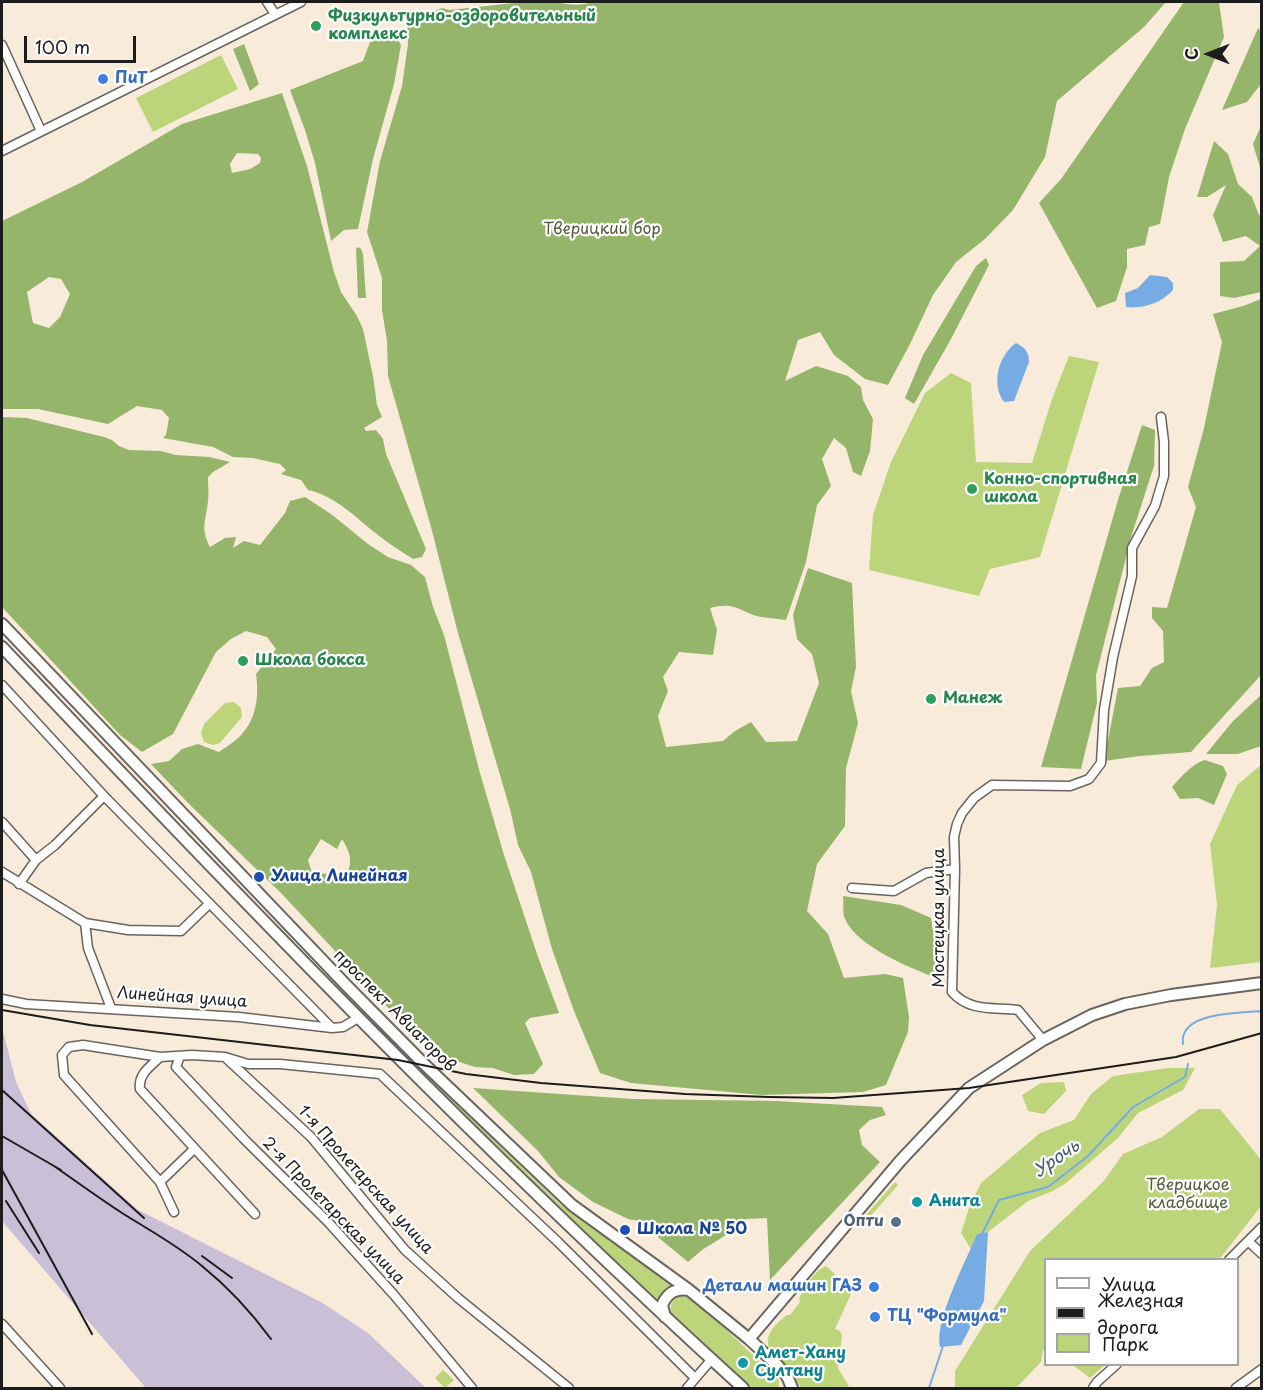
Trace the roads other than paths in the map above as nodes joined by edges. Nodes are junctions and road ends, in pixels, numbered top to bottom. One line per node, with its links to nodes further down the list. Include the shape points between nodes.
1 (267, 2): 3 (street)
2 (301, 2): 3 (street)
3 (275, 14): 5 (street)
4 (2, 45): 5 (street)
5 (41, 131): 6 (street)
6 (2, 151)
7 (1161, 417): 14 (street, Мостецкая улица, via 1164,476 1155,506 1132,548 1132,576 1104,710 1101,763 1089,779 1070,786 992,785 974,798 957,824)
8 (2, 624): 37 (main road, проспект Авиаторов, via 424,1064 572,1205)
9 (2, 647): 23 (main road, проспект Авиаторов)
10 (2, 688): 11 (street)
11 (104, 796): 13 (street); 18 (street)
12 (2, 822): 13 (street)
13 (36, 860): 16 (street)
14 (955, 868): 17 (street, via 926,873 894,891); 25 (street, Мостецкая улица, via 952,992 973,1007 1018,1010)
15 (2, 872): 16 (street)
16 (19, 884): 19 (street)
17 (852, 888)
18 (209, 904): 19 (street, via 181,931 128,930); 24 (street)
19 (85, 923): 22 (street, via 88,948)
20 (1262, 983): 25 (main road, via 1125,1004 1092,1015)
21 (2, 999): 22 (street, Линейная улица, via 26,1004)
22 (111, 1008): 24 (street, Линейная улица)
23 (358, 1018): 24 (street, Линейная улица, via 343,1027); 38 (main road, проспект Авиаторов, via 513,1174)
24 (332, 1028)
25 (1043, 1040): 40 (main road, via 969,1088 894,1168)
26 (180, 1056): 27 (street); 28 (street); 46 (street, 2-я Пролетарская улица, via 176,1067 329,1222)
27 (160, 1057): 29 (street, via 141,1076 140,1089); 30 (street, via 75,1045 62,1055 64,1075)
28 (225, 1057): 44 (street, via 248,1064 380,1074); 47 (street, 1-я Пролетарская улица, via 311,1137 405,1250)
29 (194, 1149): 30 (street); 32 (street)
30 (160, 1182): 31 (street)
31 (174, 1212)
32 (255, 1214)
33 (1262, 1227): 34 (street)
34 (1248, 1241): 35 (street); 36 (street)
35 (1262, 1254)
36 (1231, 1258)
37 (689, 1290): 38 (main road, via 676,1289 665,1298 662,1312); 40 (main road, проспект Авиаторов)
38 (666, 1319): 41 (main road, проспект Авиаторов)
39 (2, 1324): 45 (street)
40 (749, 1339): 50 (main road, проспект Авиаторов, via 787,1376)
41 (711, 1360): 44 (street); 49 (main road, проспект Авиаторов)
42 (1116, 1366): 51 (street)
43 (1262, 1369): 52 (street)
44 (695, 1378): 48 (street)
45 (60, 1389)
46 (472, 1389)
47 (569, 1389)
48 (687, 1389)
49 (743, 1389)
50 (790, 1389)
51 (1093, 1389)
52 (1236, 1389)

